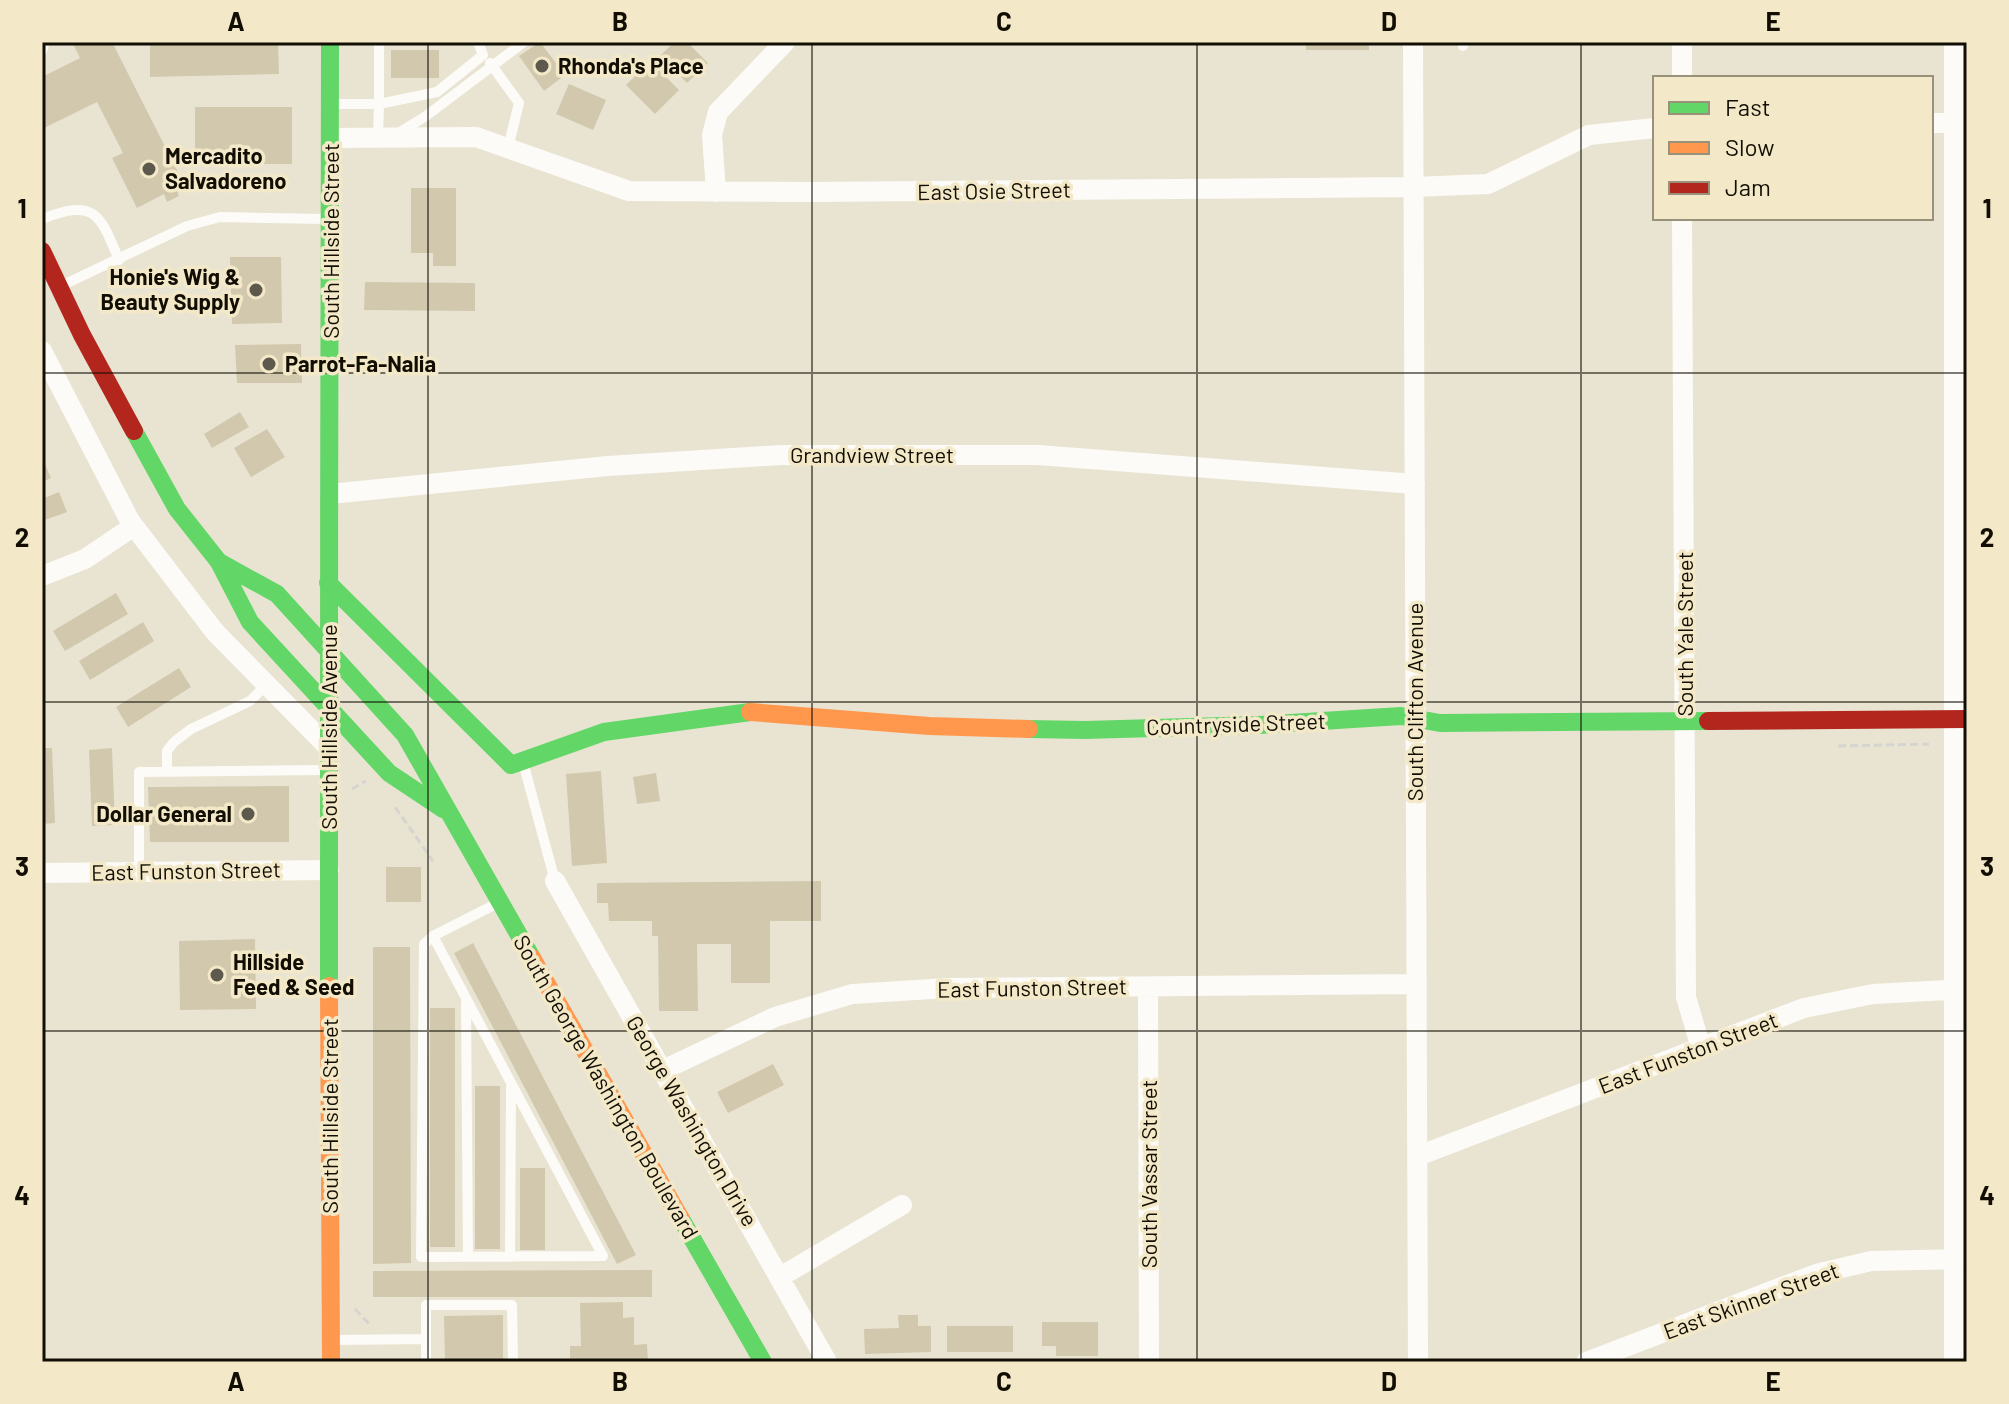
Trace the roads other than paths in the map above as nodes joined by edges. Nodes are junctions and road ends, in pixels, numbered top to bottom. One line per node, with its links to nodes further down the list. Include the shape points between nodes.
1 (45, 42): 10 (lane)
2 (330, 42): 15 (street, South Hillside Street)
3 (379, 42): 16 (lane)
4 (478, 42): 11 (lane)
5 (524, 42): 12 (lane)
6 (785, 42): 25 (street, via 718,112 712,135)
7 (1413, 42): 24 (street, South Clifton Avenue)
8 (1682, 42): 13 (street)
9 (1954, 42): 19 (street)
10 (42, 51)
11 (483, 55): 12 (lane); 14 (lane, via 437,92)
12 (492, 66): 17 (lane); 23 (lane, via 519,103)
13 (1682, 76)
14 (415, 97): 16 (lane); 17 (lane)
15 (331, 104): 16 (lane); 21 (street, South Hillside Street)
16 (379, 104): 22 (lane)
17 (428, 114): 22 (lane)
18 (1933, 123): 19 (street)
19 (1954, 123): 35 (street)
20 (1653, 128): 24 (street, East Osie Street, via 1589,135 1488,184)
21 (331, 138): 22 (street, East Osie Street); 27 (street, South Hillside Street)
22 (385, 138): 23 (street, East Osie Street, via 476,137)
23 (508, 148): 25 (street, East Osie Street, via 629,191)
24 (1414, 187): 25 (street, East Osie Street); 33 (street, South Clifton Avenue)
25 (716, 192)
26 (42, 219): 30 (lane, via 69,208 97,216)
27 (331, 219): 30 (lane, via 220,217 187,226); 34 (street, South Hillside Street)
28 (1682, 220): 45 (street, South Yale Street)
29 (42, 251): 31 (street, South George Washington Boulevard)
30 (119, 260): 31 (lane)
31 (59, 287): 37 (street, South George Washington Boulevard, via 177,509)
32 (42, 351): 36 (street)
33 (1415, 484): 34 (street, Grandview Street, via 1038,455 781,455); 43 (street, South Clifton Avenue)
34 (330, 494): 39 (street, South Hillside Street)
35 (1961, 509): 44 (street)
36 (134, 526): 38 (street, via 85,559); 41 (street, via 215,632)
37 (219, 562): 40 (street, South George Washington Boulevard, via 277,594); 42 (street, South George Washington Boulevard, via 250,622)
38 (42, 576)
39 (328, 583): 40 (street, South Hillside Avenue); 47 (street)
40 (328, 649): 42 (street, South Hillside Avenue); 50 (street, South George Washington Boulevard, via 405,735)
41 (267, 684): 46 (street); 49 (lane, via 250,701 174,742 167,751)
42 (327, 704): 46 (street, South Hillside Avenue); 50 (street, South George Washington Boulevard, via 389,773)
43 (1415, 719): 45 (street, Countryside Street); 47 (street, Countryside Street, via 1085,730 929,726 745,712 604,732); 57 (street, South Clifton Avenue)
44 (1960, 719): 45 (street, Countryside Street); 59 (street)
45 (1686, 720): 61 (street, South Yale Street, via 1686,997)
46 (329, 748): 48 (street, South Hillside Avenue)
47 (517, 762): 54 (lane)
48 (329, 770): 49 (lane); 51 (street, South Hillside Avenue)
49 (167, 772): 52 (lane, via 139,772)
50 (448, 812): 55 (street, South George Washington Boulevard)
51 (329, 870): 52 (street, East Funston Street); 71 (street, South Hillside Street)
52 (139, 872): 53 (street, East Funston Street)
53 (42, 873)
54 (555, 881): 62 (street, George Washington Drive)
55 (500, 902): 56 (lane); 75 (street, South George Washington Boulevard)
56 (433, 936): 60 (lane); 66 (lane, via 424,944 421,1257)
57 (1417, 984): 58 (street, East Funston Street); 64 (street, South Clifton Avenue)
58 (1148, 987): 62 (street, East Funston Street, via 852,994 775,1017); 77 (street, South Vassar Street)
59 (1961, 989): 61 (street, East Funston Street, via 1873,994 1804,1008); 68 (street)
60 (466, 1001): 63 (lane); 66 (lane)
61 (1701, 1048): 64 (street, East Funston Street)
62 (663, 1070): 69 (street, George Washington Drive)
63 (511, 1086): 67 (lane); 67 (lane, via 603,1256)
64 (1418, 1156): 78 (street, South Clifton Avenue)
65 (902, 1205): 69 (street)
66 (468, 1257): 67 (lane)
67 (510, 1257)
68 (1960, 1259): 79 (street, East Skinner Street, via 1871,1261 1816,1274); 80 (street)
69 (780, 1277): 76 (street, George Washington Drive)
70 (426, 1339): 71 (lane); 73 (lane); 74 (lane, via 426,1305 512,1305)
71 (331, 1340): 72 (street, South Hillside Street)
72 (331, 1362)
73 (426, 1362)
74 (513, 1362)
75 (763, 1362)
76 (827, 1362)
77 (1149, 1362)
78 (1418, 1362)
79 (1586, 1362)
80 (1954, 1362)

